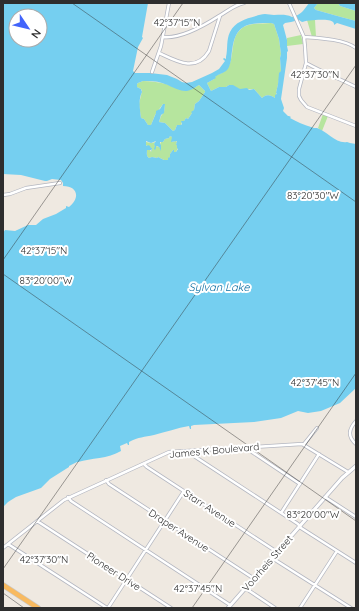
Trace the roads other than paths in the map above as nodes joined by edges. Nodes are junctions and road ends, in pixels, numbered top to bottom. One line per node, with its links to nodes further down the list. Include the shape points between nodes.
1 (169, 3): 6 (street)
2 (244, 3): 4 (street)
3 (289, 3): 7 (street)
4 (237, 4): 5 (street)
5 (220, 16): 6 (street, via 180,36); 9 (street, via 209,51 200,60 187,64)
6 (163, 37): 9 (street)
7 (304, 37): 8 (street, via 342,42); 10 (street)
8 (356, 48)
9 (159, 52): 11 (street)
10 (306, 63): 12 (street); 13 (street, via 299,89 301,100 307,107)
11 (152, 72)
12 (356, 88)
13 (356, 126)
14 (60, 183): 15 (street, via 26,188)
15 (3, 195)
16 (356, 421): 19 (street, via 352,426 350,438)
17 (317, 428): 18 (street)
18 (304, 444): 20 (street, James K Boulevard); 22 (street)
19 (356, 444)
20 (248, 447): 21 (street, James K Boulevard); 29 (street)
21 (189, 451): 23 (street, James K Boulevard, via 169,452); 33 (street)
22 (319, 454): 26 (street); 29 (street)
23 (144, 464): 28 (street, James K Boulevard); 30 (street, Starr Avenue)
24 (356, 466): 25 (street, Voorheis Street)
25 (352, 469): 26 (street, Voorheis Street); 27 (street)
26 (348, 472): 32 (street, Voorheis Street)
27 (356, 472)
28 (106, 480): 31 (street, James K Boulevard); 36 (street, Draper Avenue)
29 (300, 484): 33 (street)
30 (184, 491): 36 (street); 42 (street, Starr Avenue)
31 (68, 497): 35 (street, James K Boulevard); 40 (street)
32 (325, 497): 34 (street); 37 (street, Voorheis Street)
33 (281, 513): 37 (street)
34 (356, 518)
35 (37, 520): 38 (street, James K Boulevard); 46 (street, Pioneer Drive)
36 (165, 521): 40 (street); 45 (street, Draper Avenue)
37 (300, 526): 41 (street); 42 (street, Voorheis Street)
38 (8, 544): 39 (street, James K Boulevard); 52 (street)
39 (3, 548)
40 (146, 550): 46 (street); 50 (street)
41 (338, 551): 44 (street); 48 (street)
42 (277, 552): 43 (street, Voorheis Street)
43 (272, 557): 45 (street, Voorheis Street); 48 (street)
44 (356, 563)
45 (253, 578): 49 (street, Voorheis Street)
46 (127, 579): 52 (street); 53 (street, Pioneer Drive)
47 (3, 585): 51 (highway)
48 (315, 585): 55 (street); 56 (street)
49 (245, 588): 50 (street, Voorheis Street); 54 (street)
50 (229, 606)
51 (38, 608)
52 (108, 608)
53 (171, 608)
54 (275, 608)
55 (300, 608)
56 (351, 608)

